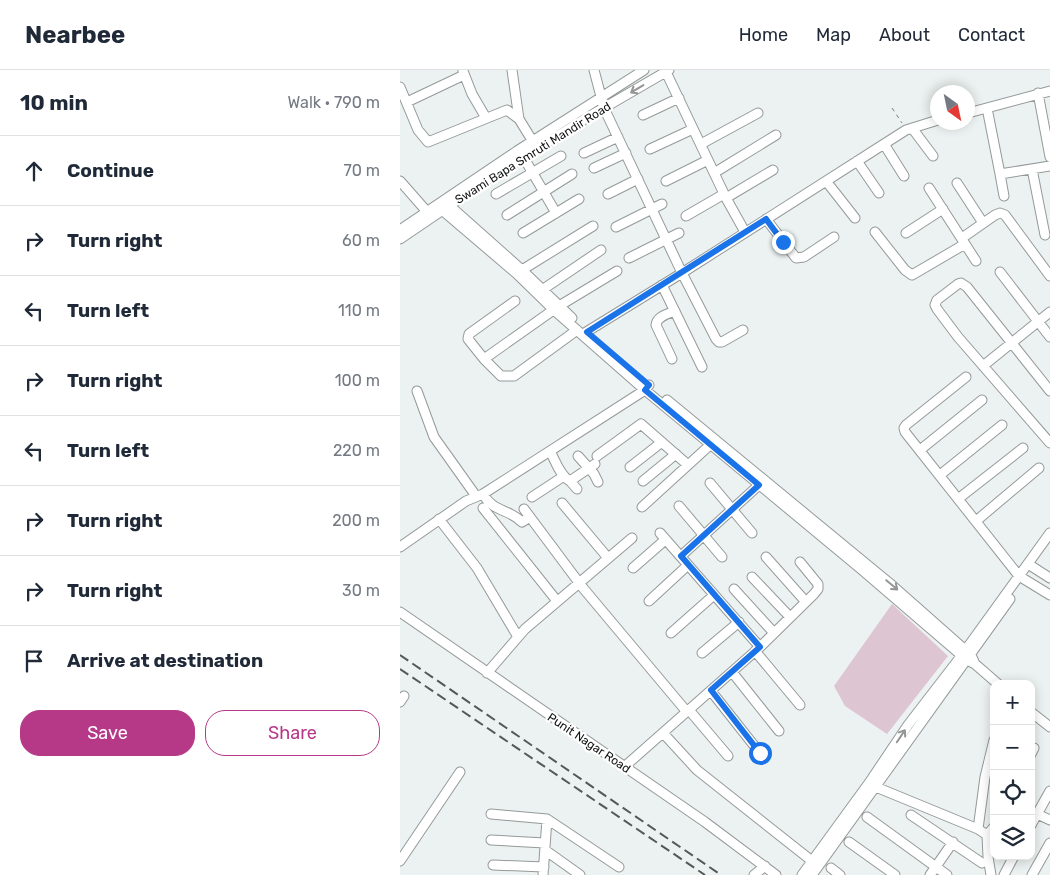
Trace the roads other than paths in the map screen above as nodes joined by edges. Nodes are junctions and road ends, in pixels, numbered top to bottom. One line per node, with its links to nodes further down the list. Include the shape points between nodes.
1 (512, 70): 18 (street)
2 (594, 70): 9 (street)
3 (644, 70): 9 (street)
4 (668, 71): 10 (street); 12 (street, Swami Bapa Smruti Mandir Road, one-way to 12)
5 (463, 73): 11 (street); 17 (street)
6 (400, 87): 11 (street)
7 (1050, 91): 8 (street)
8 (1038, 93): 13 (street); 33 (street)
9 (600, 97): 12 (street); 26 (street)
10 (679, 98): 16 (street); 20 (street)
11 (407, 102): 17 (street, via 418,130 428,142)
12 (604, 108): 23 (street); 26 (street, Swami Bapa Smruti Mandir Road)
13 (987, 108): 14 (street); 43 (street)
14 (975, 111)
15 (758, 113): 24 (street)
16 (643, 115)
17 (486, 118): 18 (street, via 507,110)
18 (519, 119): 26 (street)
19 (930, 122): 21 (street)
20 (693, 129): 24 (street); 27 (street)
21 (909, 129): 25 (street); 31 (street)
22 (776, 135): 41 (street)
23 (618, 137): 28 (street); 29 (street)
24 (701, 144): 34 (street)
25 (884, 144): 35 (street); 44 (street)
26 (535, 145): 32 (street, Swami Bapa Smruti Mandir Road); 63 (street)
27 (650, 149)
28 (584, 153)
29 (626, 153): 37 (street); 45 (street)
30 (561, 156): 40 (street)
31 (933, 156)
32 (524, 158): 40 (street); 59 (street, Swami Bapa Smruti Mandir Road)
33 (1050, 158)
34 (708, 160): 41 (street); 47 (street)
35 (857, 161): 48 (street); 52 (street)
36 (1050, 166): 38 (street)
37 (594, 168)
38 (1032, 169): 43 (street); 77 (street)
39 (774, 170): 55 (street)
40 (532, 173): 51 (street); 53 (street)
41 (714, 173): 55 (street)
42 (572, 174): 51 (street)
43 (1000, 174): 56 (street)
44 (904, 176)
45 (638, 179): 54 (street); 60 (street)
46 (400, 181): 63 (street)
47 (666, 181)
48 (826, 181): 66 (street); 67 (street)
49 (957, 183): 68 (street)
50 (929, 188): 61 (street)
51 (543, 192): 62 (street); 64 (street)
52 (879, 193)
53 (496, 194)
54 (608, 194)
55 (725, 196): 65 (street); 72 (street)
56 (1004, 196)
57 (580, 199): 62 (street)
58 (662, 204): 60 (street)
59 (446, 207): 63 (street, Swami Bapa Smruti Mandir Road); 85 (street); 93 (street)
60 (652, 208): 70 (street); 80 (street)
61 (942, 209): 76 (street); 81 (street)
62 (556, 213): 74 (street)
63 (429, 214): 71 (street); 79 (street, Swami Bapa Smruti Mandir Road)
64 (507, 216)
65 (686, 216)
66 (855, 218)
67 (766, 219): 72 (street); 78 (street, via 796,258 804,257)
68 (983, 223): 81 (street); 89 (street, via 995,215 1005,215)
69 (593, 226): 85 (street)
70 (616, 227)
71 (400, 230)
72 (745, 232): 88 (street)
73 (875, 232): 81 (street, via 912,276)
74 (523, 233)
75 (679, 233): 80 (street)
76 (906, 233)
77 (1045, 235)
78 (834, 237)
79 (400, 239)
80 (666, 239): 83 (street); 88 (street)
81 (963, 241): 84 (street)
82 (601, 250): 91 (street)
83 (629, 258)
84 (976, 261)
85 (522, 270): 91 (street)
86 (616, 271): 93 (street)
87 (1000, 272): 96 (street)
88 (682, 273): 90 (street); 97 (street, via 718,342)
89 (1050, 276)
90 (662, 285): 94 (street); 98 (street)
91 (542, 290): 93 (street)
92 (515, 301): 101 (street, via 469,334 468,339)
93 (557, 308): 98 (street); 101 (street)
94 (675, 311): 102 (street, via 660,318 656,324); 104 (street)
95 (1050, 312): 96 (street)
96 (1038, 322): 99 (street); 100 (street)
97 (743, 330)
98 (583, 332): 101 (street, via 514,376 501,376); 106 (street)
99 (1050, 337)
100 (1011, 343): 103 (street); 103 (street, via 961,283 937,300 935,305); 108 (street)
101 (484, 359)
102 (672, 360)
103 (983, 366): 112 (street)
104 (702, 367)
105 (966, 377): 116 (street, via 904,428)
106 (647, 387): 113 (street); 115 (street); 171 (street, one-way to 171, via 893,586)
107 (417, 390): 130 (street, via 434,437)
108 (1050, 391)
109 (982, 400): 116 (street)
110 (1002, 425): 123 (street)
111 (662, 442): 117 (street); 119 (street, via 641,424); 121 (street)
112 (1050, 443)
113 (710, 445): 120 (street); 128 (street)
114 (1023, 448): 132 (street)
115 (550, 450): 124 (street); 130 (street)
116 (920, 450): 123 (street)
117 (676, 454): 120 (street); 126 (street)
118 (578, 456): 119 (street)
119 (594, 462): 124 (street); 125 (street)
120 (688, 465): 135 (street)
121 (630, 468)
122 (1039, 468): 139 (street)
123 (940, 475): 132 (street)
124 (567, 479): 129 (street); 131 (street)
125 (598, 482)
126 (643, 482)
127 (710, 483): 137 (street)
128 (759, 485): 137 (street); 171 (street)
129 (577, 489)
130 (480, 495): 136 (street, via 487,501); 138 (street)
131 (532, 497)
132 (958, 499): 139 (street)
133 (562, 504): 148 (street)
134 (679, 506): 141 (street)
135 (642, 507)
136 (487, 509): 156 (street, via 516,516 522,522 527,513); 160 (street)
137 (732, 511): 140 (street); 141 (street)
138 (439, 519): 144 (street); 168 (street, via 478,568)
139 (976, 521): 154 (street)
140 (752, 533)
141 (704, 536): 145 (street); 146 (street)
142 (1049, 537): 151 (street)
143 (632, 538): 148 (street)
144 (400, 547)
145 (681, 556): 150 (street); 152 (street, via 663,537)
146 (722, 557)
147 (766, 557): 162 (street)
148 (608, 558): 156 (street)
149 (800, 562): 162 (street, via 818,584 818,589)
150 (688, 565): 158 (street); 161 (street)
151 (1030, 566): 154 (street); 155 (street)
152 (634, 568)
153 (752, 577): 164 (street)
154 (1021, 578): 159 (street); 171 (street)
155 (1050, 578)
156 (579, 582): 160 (street); 177 (street)
157 (734, 589): 167 (street)
158 (714, 595): 165 (street); 166 (street)
159 (1050, 595)
160 (557, 601): 168 (street)
161 (649, 601)
162 (806, 602): 164 (street)
163 (400, 612): 173 (street, Punit Nagar Road)
164 (790, 617): 167 (street)
165 (739, 622): 169 (street); 170 (street)
166 (671, 633)
167 (774, 633): 169 (street)
168 (518, 637): 173 (street)
169 (757, 649): 172 (street); 176 (street)
170 (702, 653)
171 (968, 657): 174 (street); 187 (street, via 908,725)
172 (732, 672): 175 (street); 180 (street)
173 (487, 673): 185 (street, Punit Nagar Road)
174 (994, 680)
175 (711, 690): 177 (street); 182 (street)
176 (800, 706)
177 (688, 711): 181 (street); 184 (street)
178 (1035, 715): 179 (street)
179 (1050, 728)
180 (779, 731)
181 (663, 733): 185 (street); 206 (street, via 697,770)
182 (760, 753)
183 (990, 755): 197 (street)
184 (728, 756)
185 (624, 767): 210 (street, Punit Nagar Road)
186 (460, 772): 207 (street)
187 (872, 785): 197 (street); 206 (street); 219 (street)
188 (1050, 790): 189 (street)
189 (1047, 802): 191 (street)
190 (491, 814): 195 (street)
191 (1037, 814): 194 (street); 196 (street)
192 (910, 815): 202 (street)
193 (867, 817): 212 (street)
194 (1035, 818)
195 (547, 819): 204 (street); 211 (street)
196 (1050, 820)
197 (978, 829): 199 (street)
198 (990, 833): 199 (street)
199 (988, 836): 224 (street)
200 (491, 840): 204 (street)
201 (849, 842): 221 (street)
202 (953, 842): 208 (street); 212 (street)
203 (1050, 843): 226 (street)
204 (545, 847): 214 (street); 215 (street)
205 (1012, 860): 225 (street)
206 (812, 861): 218 (street)
207 (400, 862)
208 (982, 863)
209 (493, 865): 214 (street)
210 (764, 866): 216 (street); 217 (street, Punit Nagar Road)
211 (619, 867)
212 (936, 867): 222 (street); 223 (street)
213 (830, 868): 220 (street)
214 (544, 871)
215 (580, 875)
216 (754, 875)
217 (776, 875)
218 (802, 875)
219 (812, 875)
220 (840, 875)
221 (895, 875)
222 (930, 875)
223 (947, 875)
224 (990, 875)
225 (1004, 875)
226 (1032, 875)

